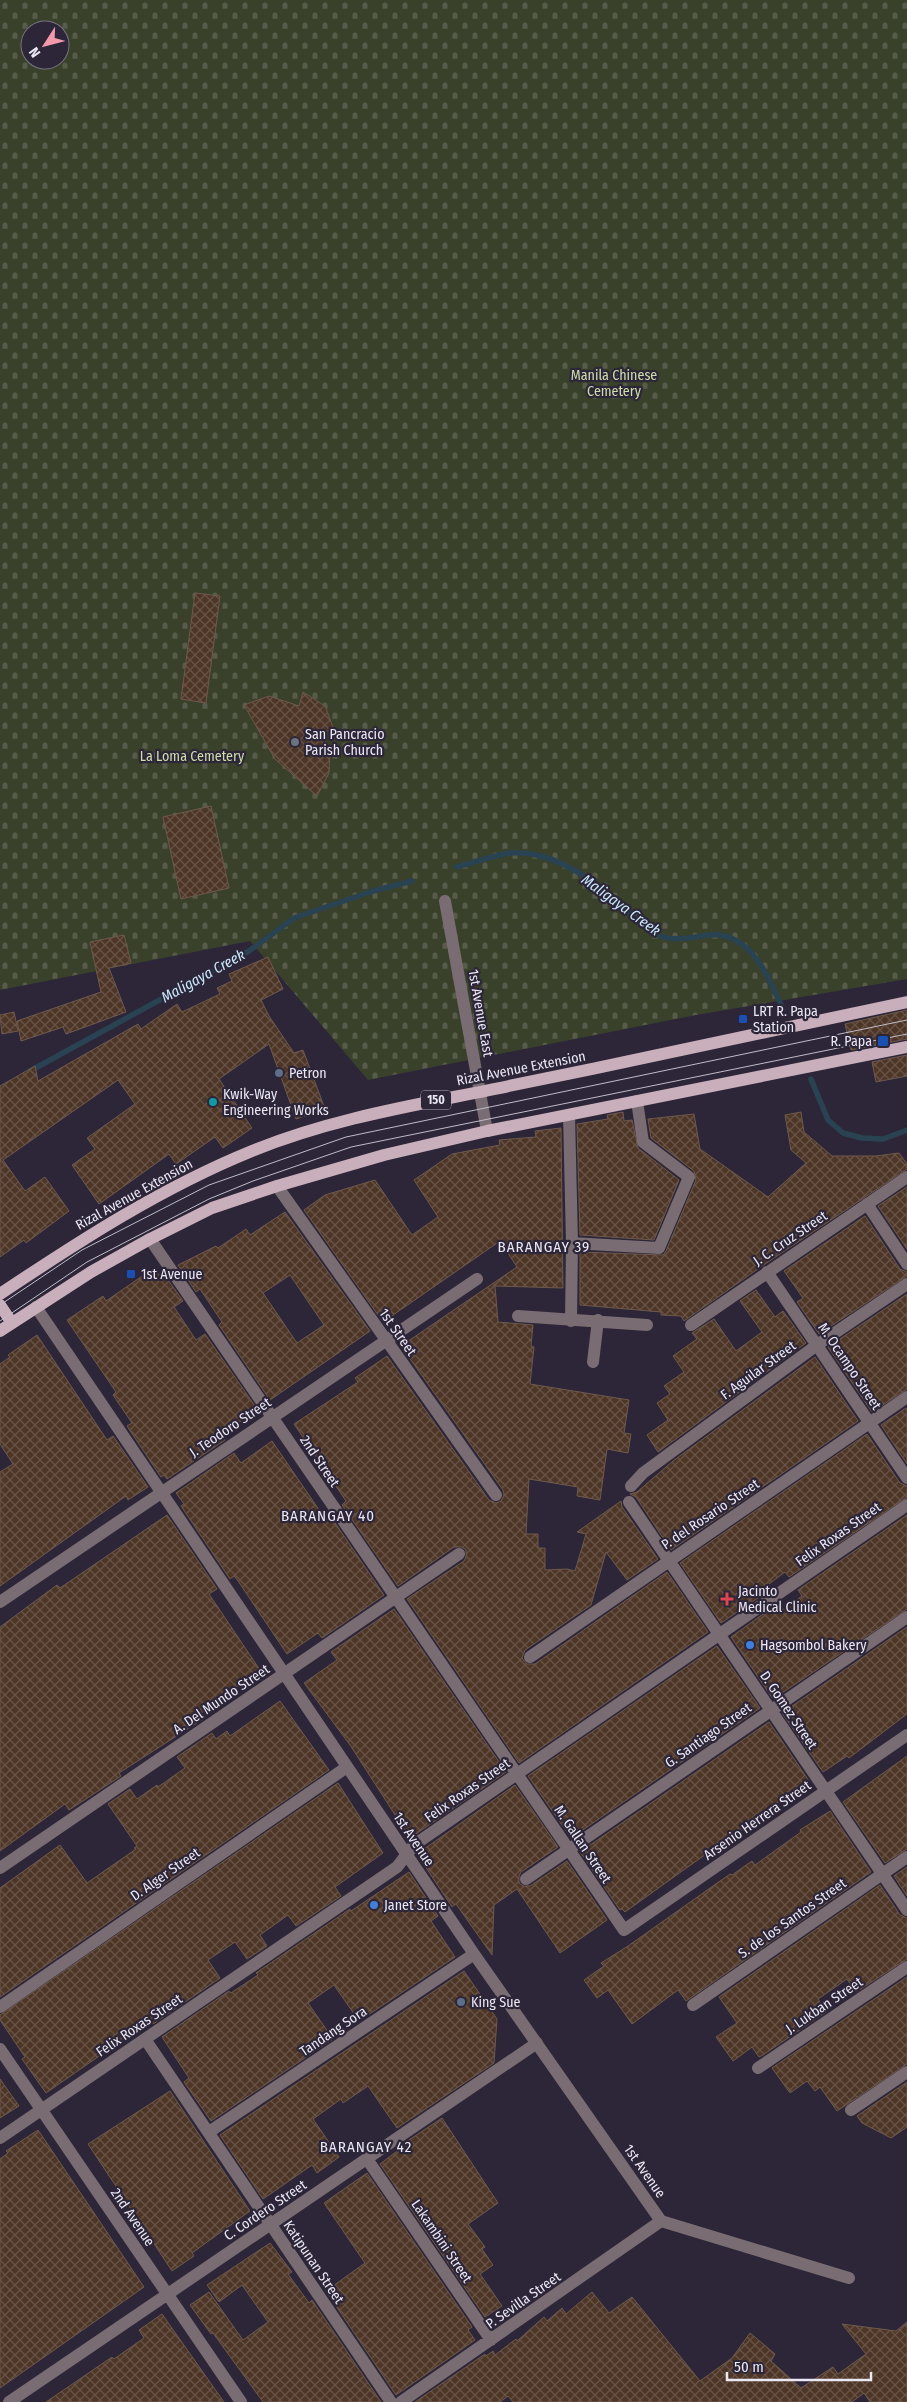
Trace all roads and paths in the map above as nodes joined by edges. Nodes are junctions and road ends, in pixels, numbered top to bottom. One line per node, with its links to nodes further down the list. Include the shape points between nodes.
1 (445, 901): 4 (street, 1st Avenue East)
2 (907, 1002): 4 (main road, Rizal Avenue Extension / 150)
3 (907, 1047): 5 (main road)
4 (480, 1091): 7 (street, 1st Avenue East); 17 (main road, Rizal Avenue Extension / 150, via 375,1112 255,1150 200,1173 137,1206)
5 (637, 1101): 6 (main road); 12 (street, via 643,1142 689,1178 660,1247)
6 (569, 1115): 7 (main road); 12 (street)
7 (487, 1131): 9 (main road, via 384,1155)
8 (907, 1176): 10 (street, J. C. Cruz Street)
9 (276, 1186): 11 (main road, via 212,1208); 27 (street, 1st Street)
10 (867, 1204): 13 (street); 14 (street, J. C. Cruz Street)
11 (150, 1239): 19 (main road); 31 (street, 2nd Street)
12 (572, 1243): 22 (street)
13 (907, 1264)
14 (767, 1272): 24 (street, J. C. Cruz Street); 28 (street, M. Ocampo Street)
15 (477, 1279): 27 (street, J. Teodoro Street)
16 (907, 1284): 28 (street, F. Aguilar Street)
17 (0, 1294)
18 (0, 1305): 23 (main road)
19 (36, 1307): 23 (main road); 35 (street, 1st Avenue)
20 (518, 1316): 22 (street)
21 (598, 1320): 22 (street); 25 (street); 29 (street)
22 (571, 1321)
23 (12, 1323): 26 (main road)
24 (691, 1324)
25 (647, 1325)
26 (0, 1331)
27 (385, 1340): 31 (street, J. Teodoro Street); 36 (street, 1st Street)
28 (817, 1346): 32 (street, M. Ocampo Street); 34 (street, F. Aguilar Street, via 643,1473)
29 (593, 1362)
30 (907, 1397): 32 (street, P. del Rosario Street)
31 (272, 1417): 35 (street, J. Teodoro Street); 41 (street, 2nd Street)
32 (870, 1422): 33 (street, M. Ocampo Street); 40 (street, P. del Rosario Street)
33 (907, 1478)
34 (631, 1486)
35 (162, 1492): 42 (street, J. Teodoro Street); 46 (street, 1st Avenue)
36 (496, 1495)
37 (629, 1502): 40 (street, D. Gomez Street)
38 (907, 1505): 44 (street, Felix Roxas Street)
39 (459, 1554): 41 (street, A. Del Mundo Street)
40 (668, 1560): 44 (street, D. Gomez Street); 45 (street, P. del Rosario Street)
41 (396, 1598): 46 (street, A. Del Mundo Street); 50 (street, 2nd Street)
42 (0, 1602)
43 (907, 1617): 47 (street, G. Santiago Street)
44 (719, 1634): 47 (street, D. Gomez Street); 50 (street, Felix Roxas Street)
45 (530, 1657)
46 (284, 1674): 49 (street, 1st Avenue); 55 (street, A. Del Mundo Street)
47 (770, 1710): 51 (street, D. Gomez Street); 52 (street, G. Santiago Street)
48 (907, 1735): 51 (street, Arsenio Herrera Street)
49 (347, 1766): 53 (street, 1st Avenue); 63 (street, D. Alger Street)
50 (517, 1774): 52 (street, M. Gallan Street); 53 (street, Felix Roxas Street, via 414,1845)
51 (826, 1791): 56 (street, D. Gomez Street); 59 (street, Arsenio Herrera Street)
52 (569, 1850): 57 (street, G. Santiago Street); 59 (street, M. Gallan Street)
53 (407, 1856): 60 (street, 1st Avenue); 64 (street, Felix Roxas Street, via 398,1866)
54 (907, 1857): 56 (street, S. de los Santos Street)
55 (0, 1868)
56 (882, 1874): 58 (street, D. Gomez Street); 62 (street, S. de los Santos Street)
57 (526, 1879)
58 (907, 1910)
59 (624, 1930)
60 (474, 1954): 65 (street, 1st Avenue); 71 (street, Tandang Sora)
61 (907, 1967): 67 (street, J. Lukban Street)
62 (694, 2004)
63 (0, 2007)
64 (145, 2039): 69 (street, Felix Roxas Street); 71 (street, Katipunan Street)
65 (537, 2043): 73 (street, C. Cordero Street); 74 (street, 1st Avenue)
66 (0, 2049): 69 (street, 2nd Avenue)
67 (758, 2068)
68 (907, 2072): 70 (street)
69 (41, 2110): 72 (street, Felix Roxas Street); 77 (street, 2nd Avenue)
70 (851, 2110)
71 (209, 2132): 75 (street, Katipunan Street)
72 (0, 2138)
73 (367, 2159): 75 (street, C. Cordero Street); 78 (street, Lakambini Street)
74 (661, 2221): 76 (street); 78 (street, P. Sevilla Street)
75 (271, 2224): 77 (street, C. Cordero Street); 81 (street, Katipunan Street)
76 (849, 2278)
77 (168, 2294): 79 (street, C. Cordero Street); 80 (street, 2nd Avenue)
78 (491, 2340): 82 (street, P. Sevilla Street)
79 (9, 2402)
80 (241, 2402)
81 (391, 2402)
82 (401, 2402)

